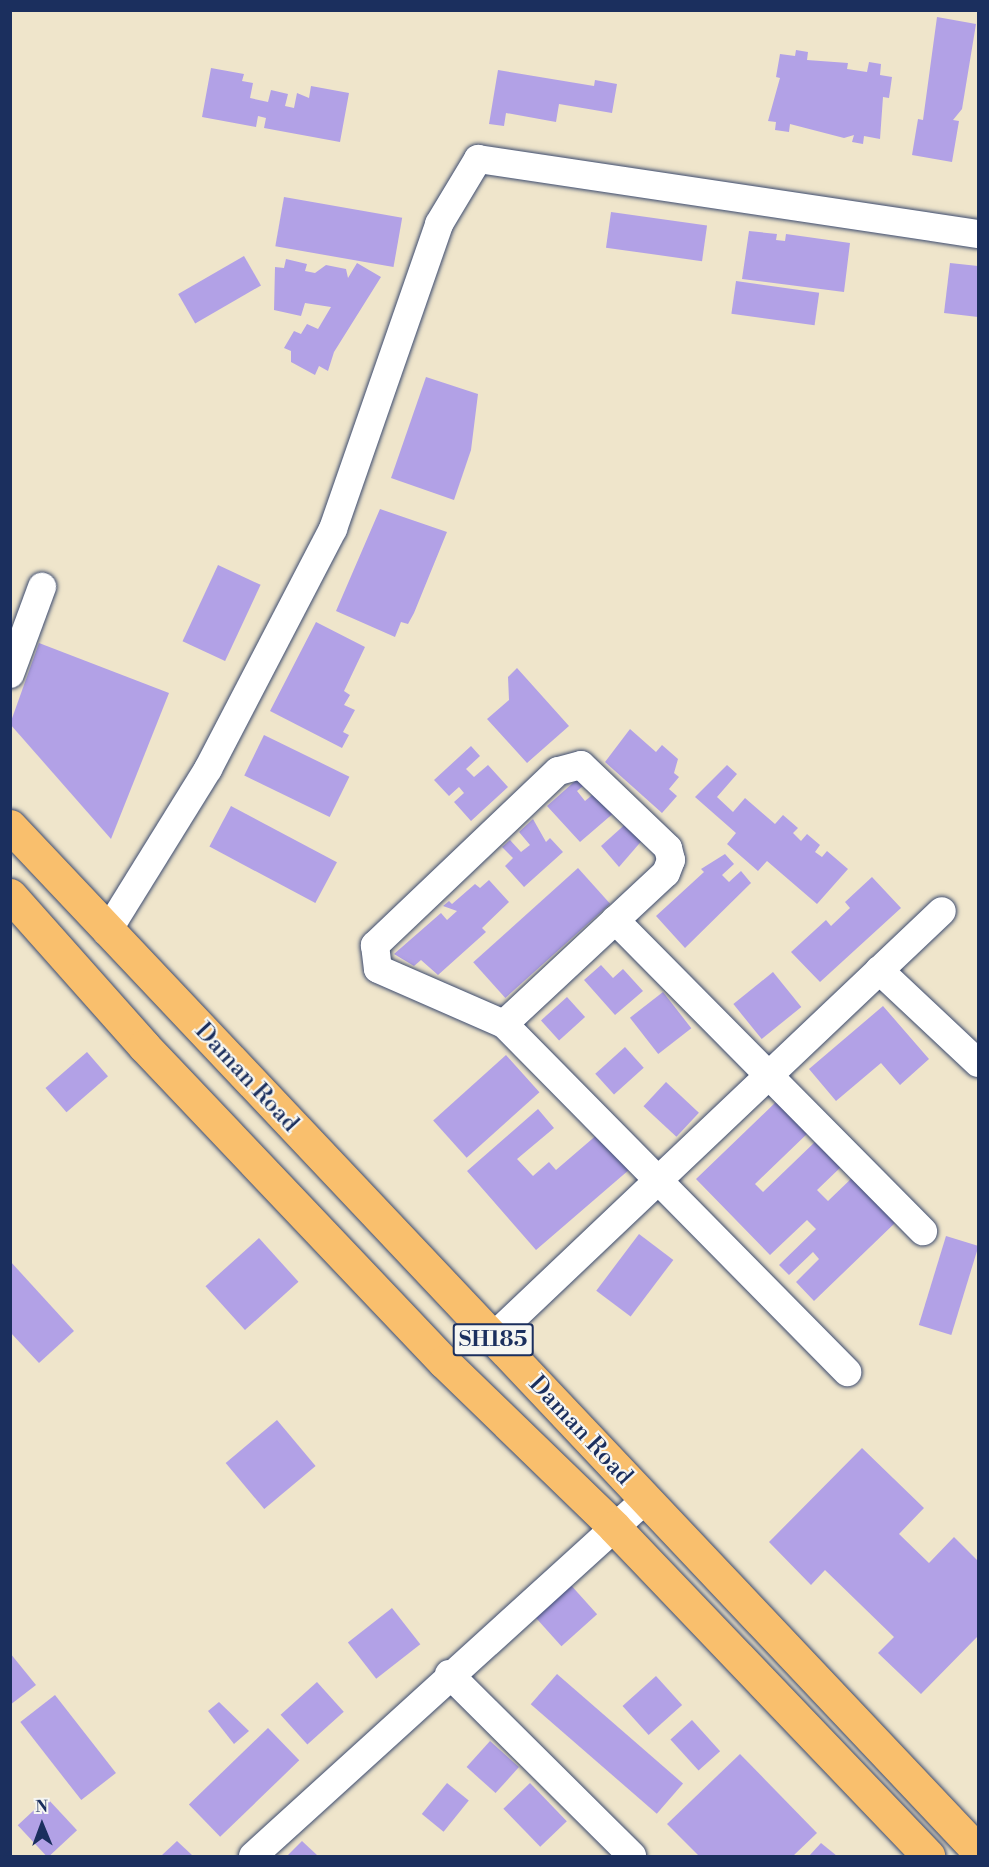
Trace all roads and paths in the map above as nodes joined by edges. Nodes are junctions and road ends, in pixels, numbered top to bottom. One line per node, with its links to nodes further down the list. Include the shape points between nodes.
1 (978, 234): 8 (street, via 478,159 439,224 333,529 208,769)
2 (42, 586): 3 (street)
3 (10, 674)
4 (10, 826): 8 (main road, Daman Road / SH185)
5 (10, 895): 18 (main road, via 144,1046 444,1362)
6 (942, 911): 9 (street)
7 (615, 921): 10 (street); 10 (street, via 666,873 671,860 668,848 598,776 570,764 375,945 376,963 388,978 440,993); 12 (street)
8 (107, 932): 15 (main road, Daman Road / SH185)
9 (879, 970): 11 (street); 12 (street)
10 (504, 1024): 13 (street)
11 (978, 1063)
12 (768, 1076): 13 (street); 14 (street)
13 (658, 1180): 15 (street); 16 (street)
14 (923, 1231)
15 (492, 1338): 17 (main road, Daman Road / SH185)
16 (847, 1372)
17 (645, 1500): 18 (street); 20 (main road, Daman Road / SH185)
18 (614, 1527): 19 (street); 23 (main road)
19 (449, 1674): 21 (street); 22 (street)
20 (978, 1851)
21 (253, 1857)
22 (632, 1857)
23 (928, 1857)

